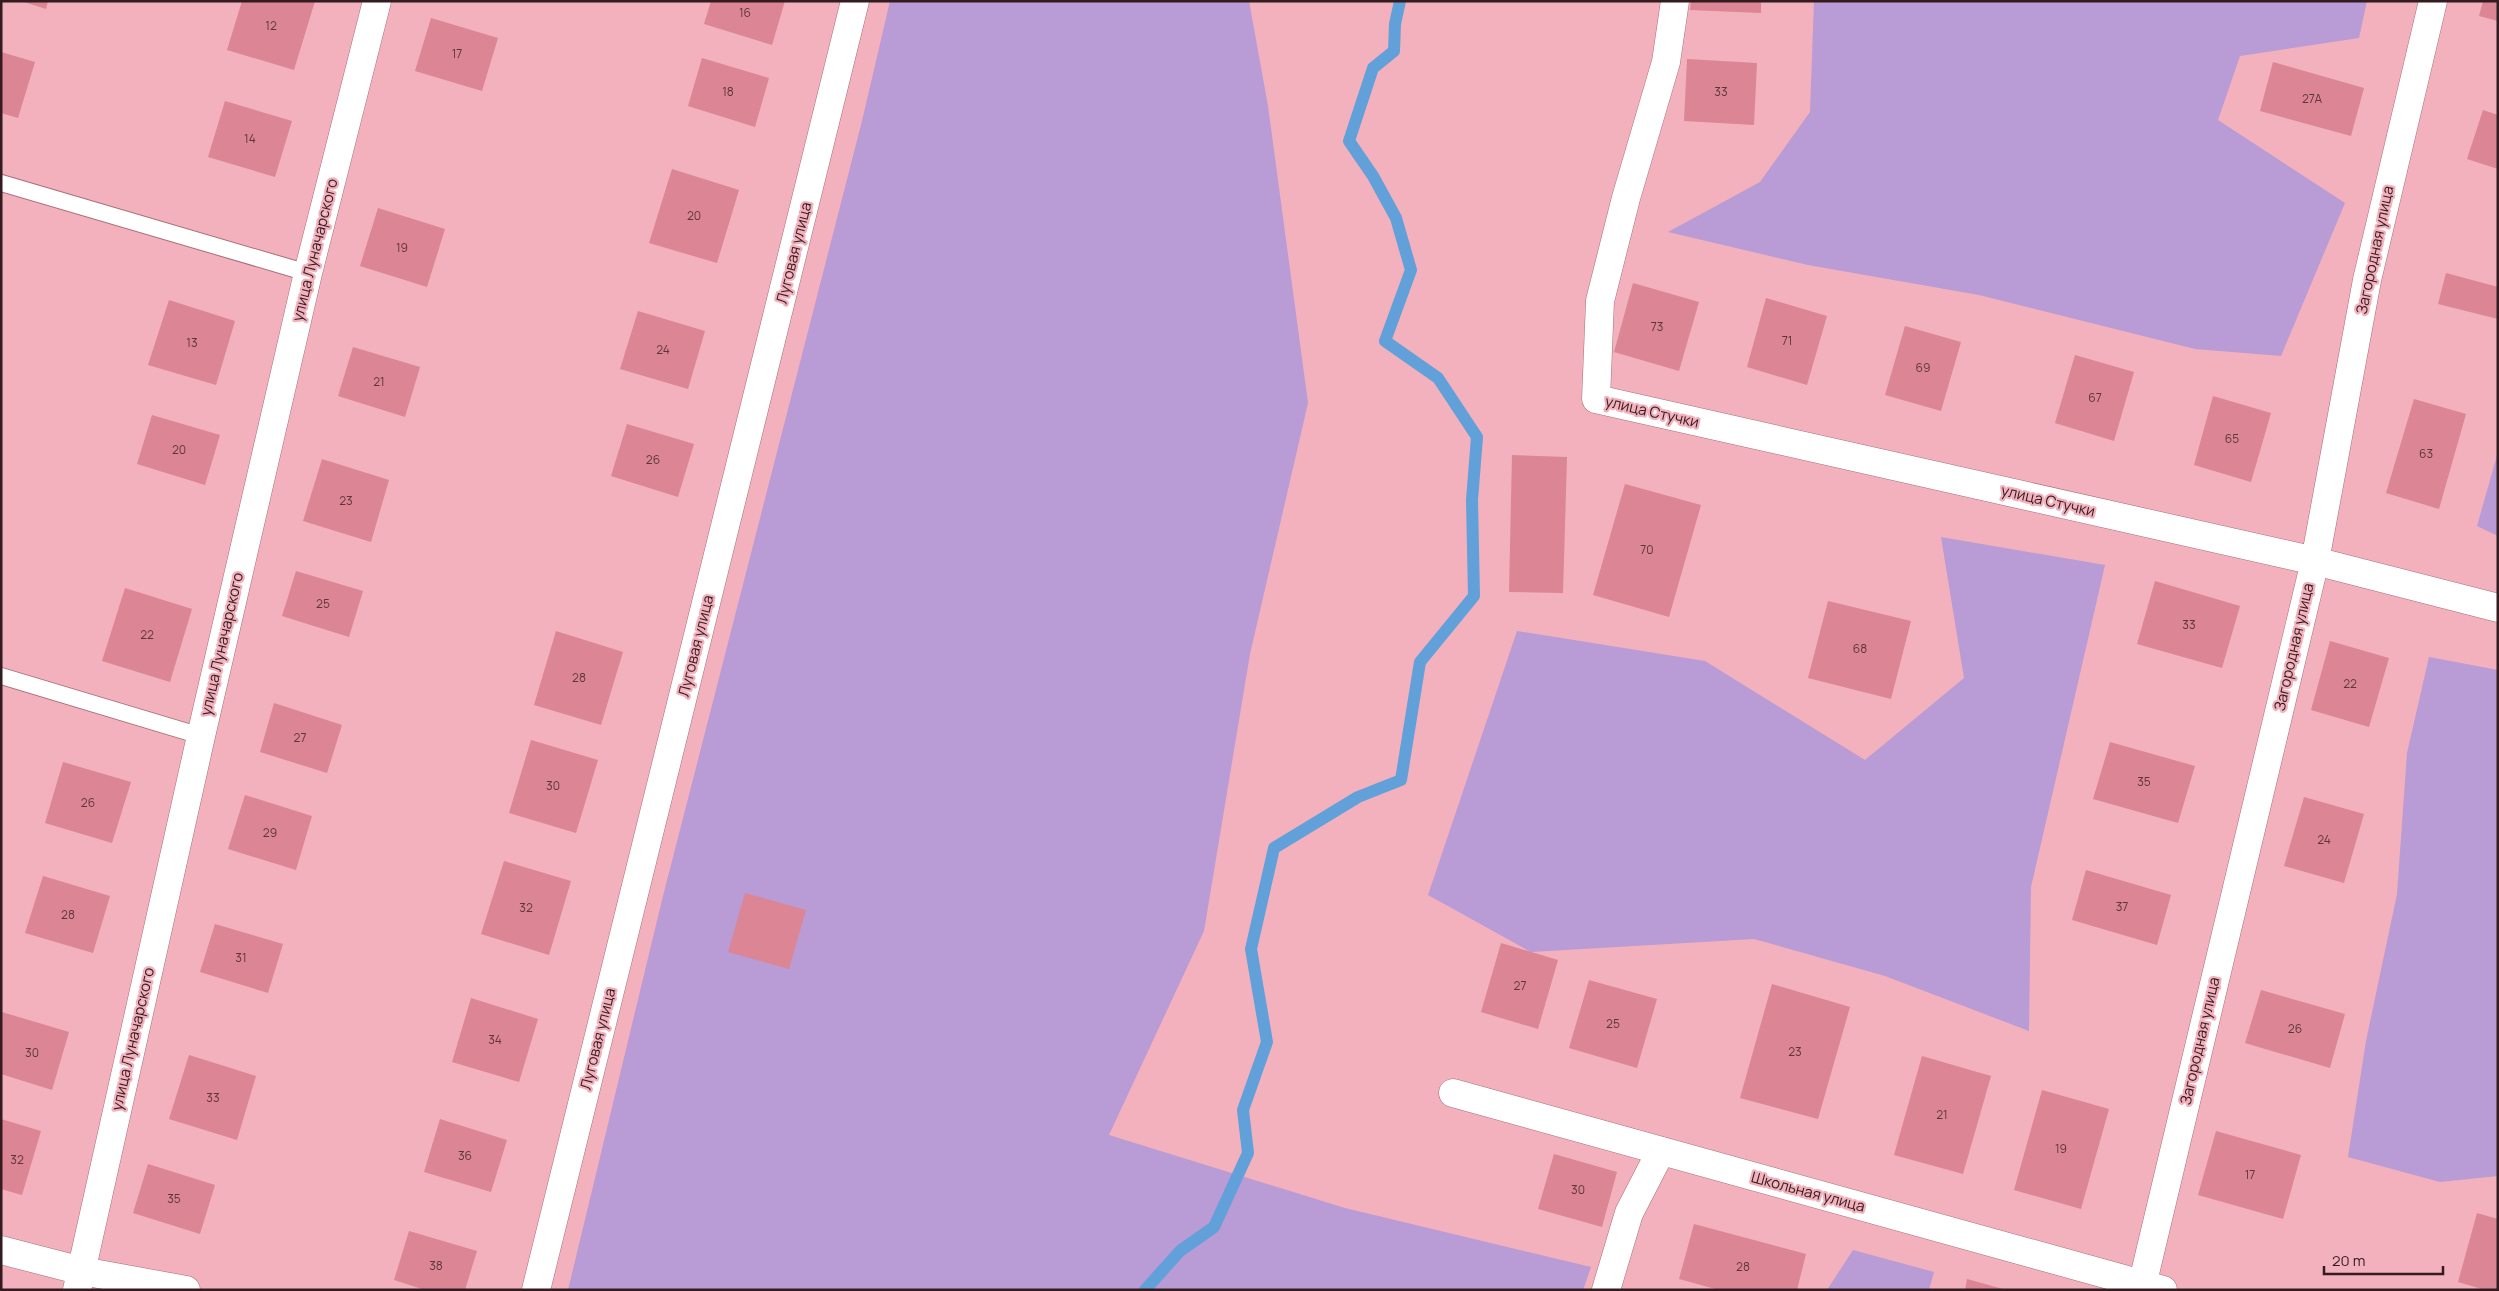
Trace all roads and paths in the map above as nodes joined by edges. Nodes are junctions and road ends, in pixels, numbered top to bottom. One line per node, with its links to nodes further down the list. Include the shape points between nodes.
1 (377, 1): 6 (street, улица Луначарского)
2 (855, 1): 17 (street, Луговая улица)
3 (1675, 1): 7 (street, улица Стучки, via 1666,62 1600,300 1596,400)
4 (2433, 1): 7 (street, Загородная улица, via 2367,280)
5 (1, 183): 6 (lane)
6 (308, 273): 10 (street, улица Луначарского)
7 (2315, 561): 8 (street, улица Стучки); 15 (street, Загородная улица)
8 (2498, 608)
9 (1, 676): 10 (lane)
10 (201, 736): 14 (street, улица Луначарского)
11 (1453, 1094): 12 (street, Школьная улица)
12 (1661, 1151): 15 (street, Школьная улица); 18 (street, via 1630,1213)
13 (1, 1250): 14 (street)
14 (79, 1280): 16 (street)
15 (2149, 1288)
16 (186, 1290)
17 (536, 1290)
18 (1606, 1290)

